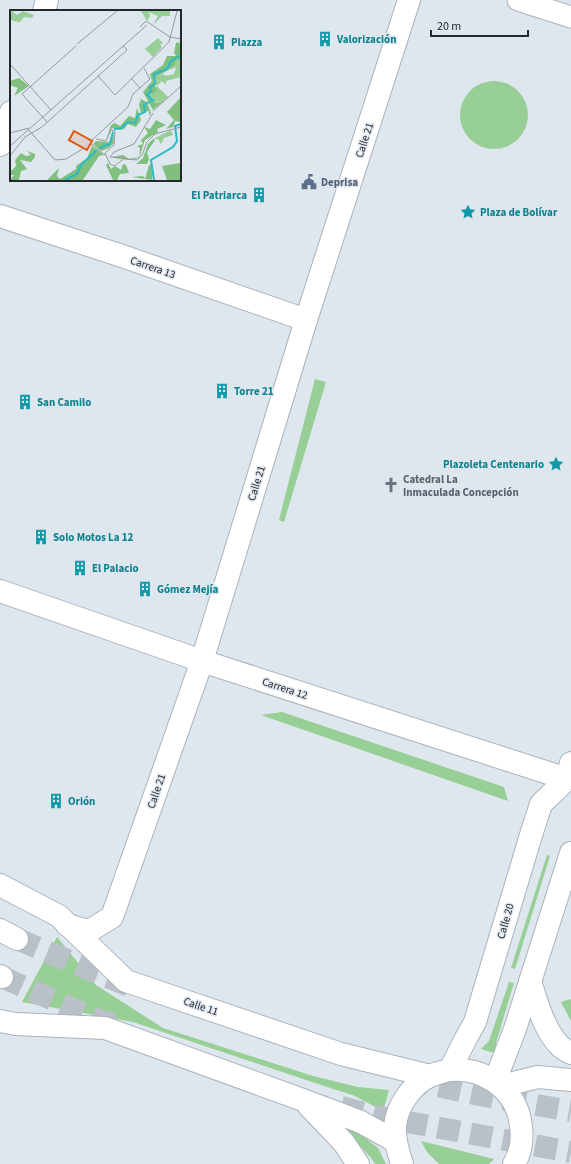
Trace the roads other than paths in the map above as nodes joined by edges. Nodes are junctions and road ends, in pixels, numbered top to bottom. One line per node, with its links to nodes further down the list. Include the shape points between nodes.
1 (47, 0): 4 (street)
2 (409, 0): 9 (street, Calle 21)
3 (518, 0): 5 (street)
4 (44, 10)
5 (571, 18)
6 (10, 115): 7 (street)
7 (0, 145)
8 (0, 216): 9 (street, Carrera 13)
9 (306, 320): 11 (street, Calle 21)
10 (0, 591): 11 (street, Carrera 12)
11 (202, 661): 12 (street, Carrera 12); 15 (street, Calle 21, via 112,918 89,931)
12 (570, 778): 19 (street, Calle 20, via 542,804 528,842 475,1022)
13 (571, 853): 16 (street)
14 (0, 884): 15 (street, Calle 11, via 59,916)
15 (67, 925): 20 (street, Calle 11, via 126,981 341,1054)
16 (530, 981): 18 (street, via 538,1007 554,1040); 22 (street)
17 (0, 1020): 23 (street, via 16,1024 105,1028)
18 (571, 1053)
19 (450, 1070): 20 (street); 22 (street, via 474,1071)
20 (430, 1076): 24 (street, via 406,1096 398,1110)
21 (571, 1080): 22 (street, via 538,1077)
22 (498, 1083): 27 (street, via 512,1098 519,1112 521,1144)
23 (303, 1100): 24 (street, via 361,1122); 25 (street, via 344,1143)
24 (395, 1141): 26 (street)
25 (358, 1164)
26 (402, 1164)
27 (514, 1164)

